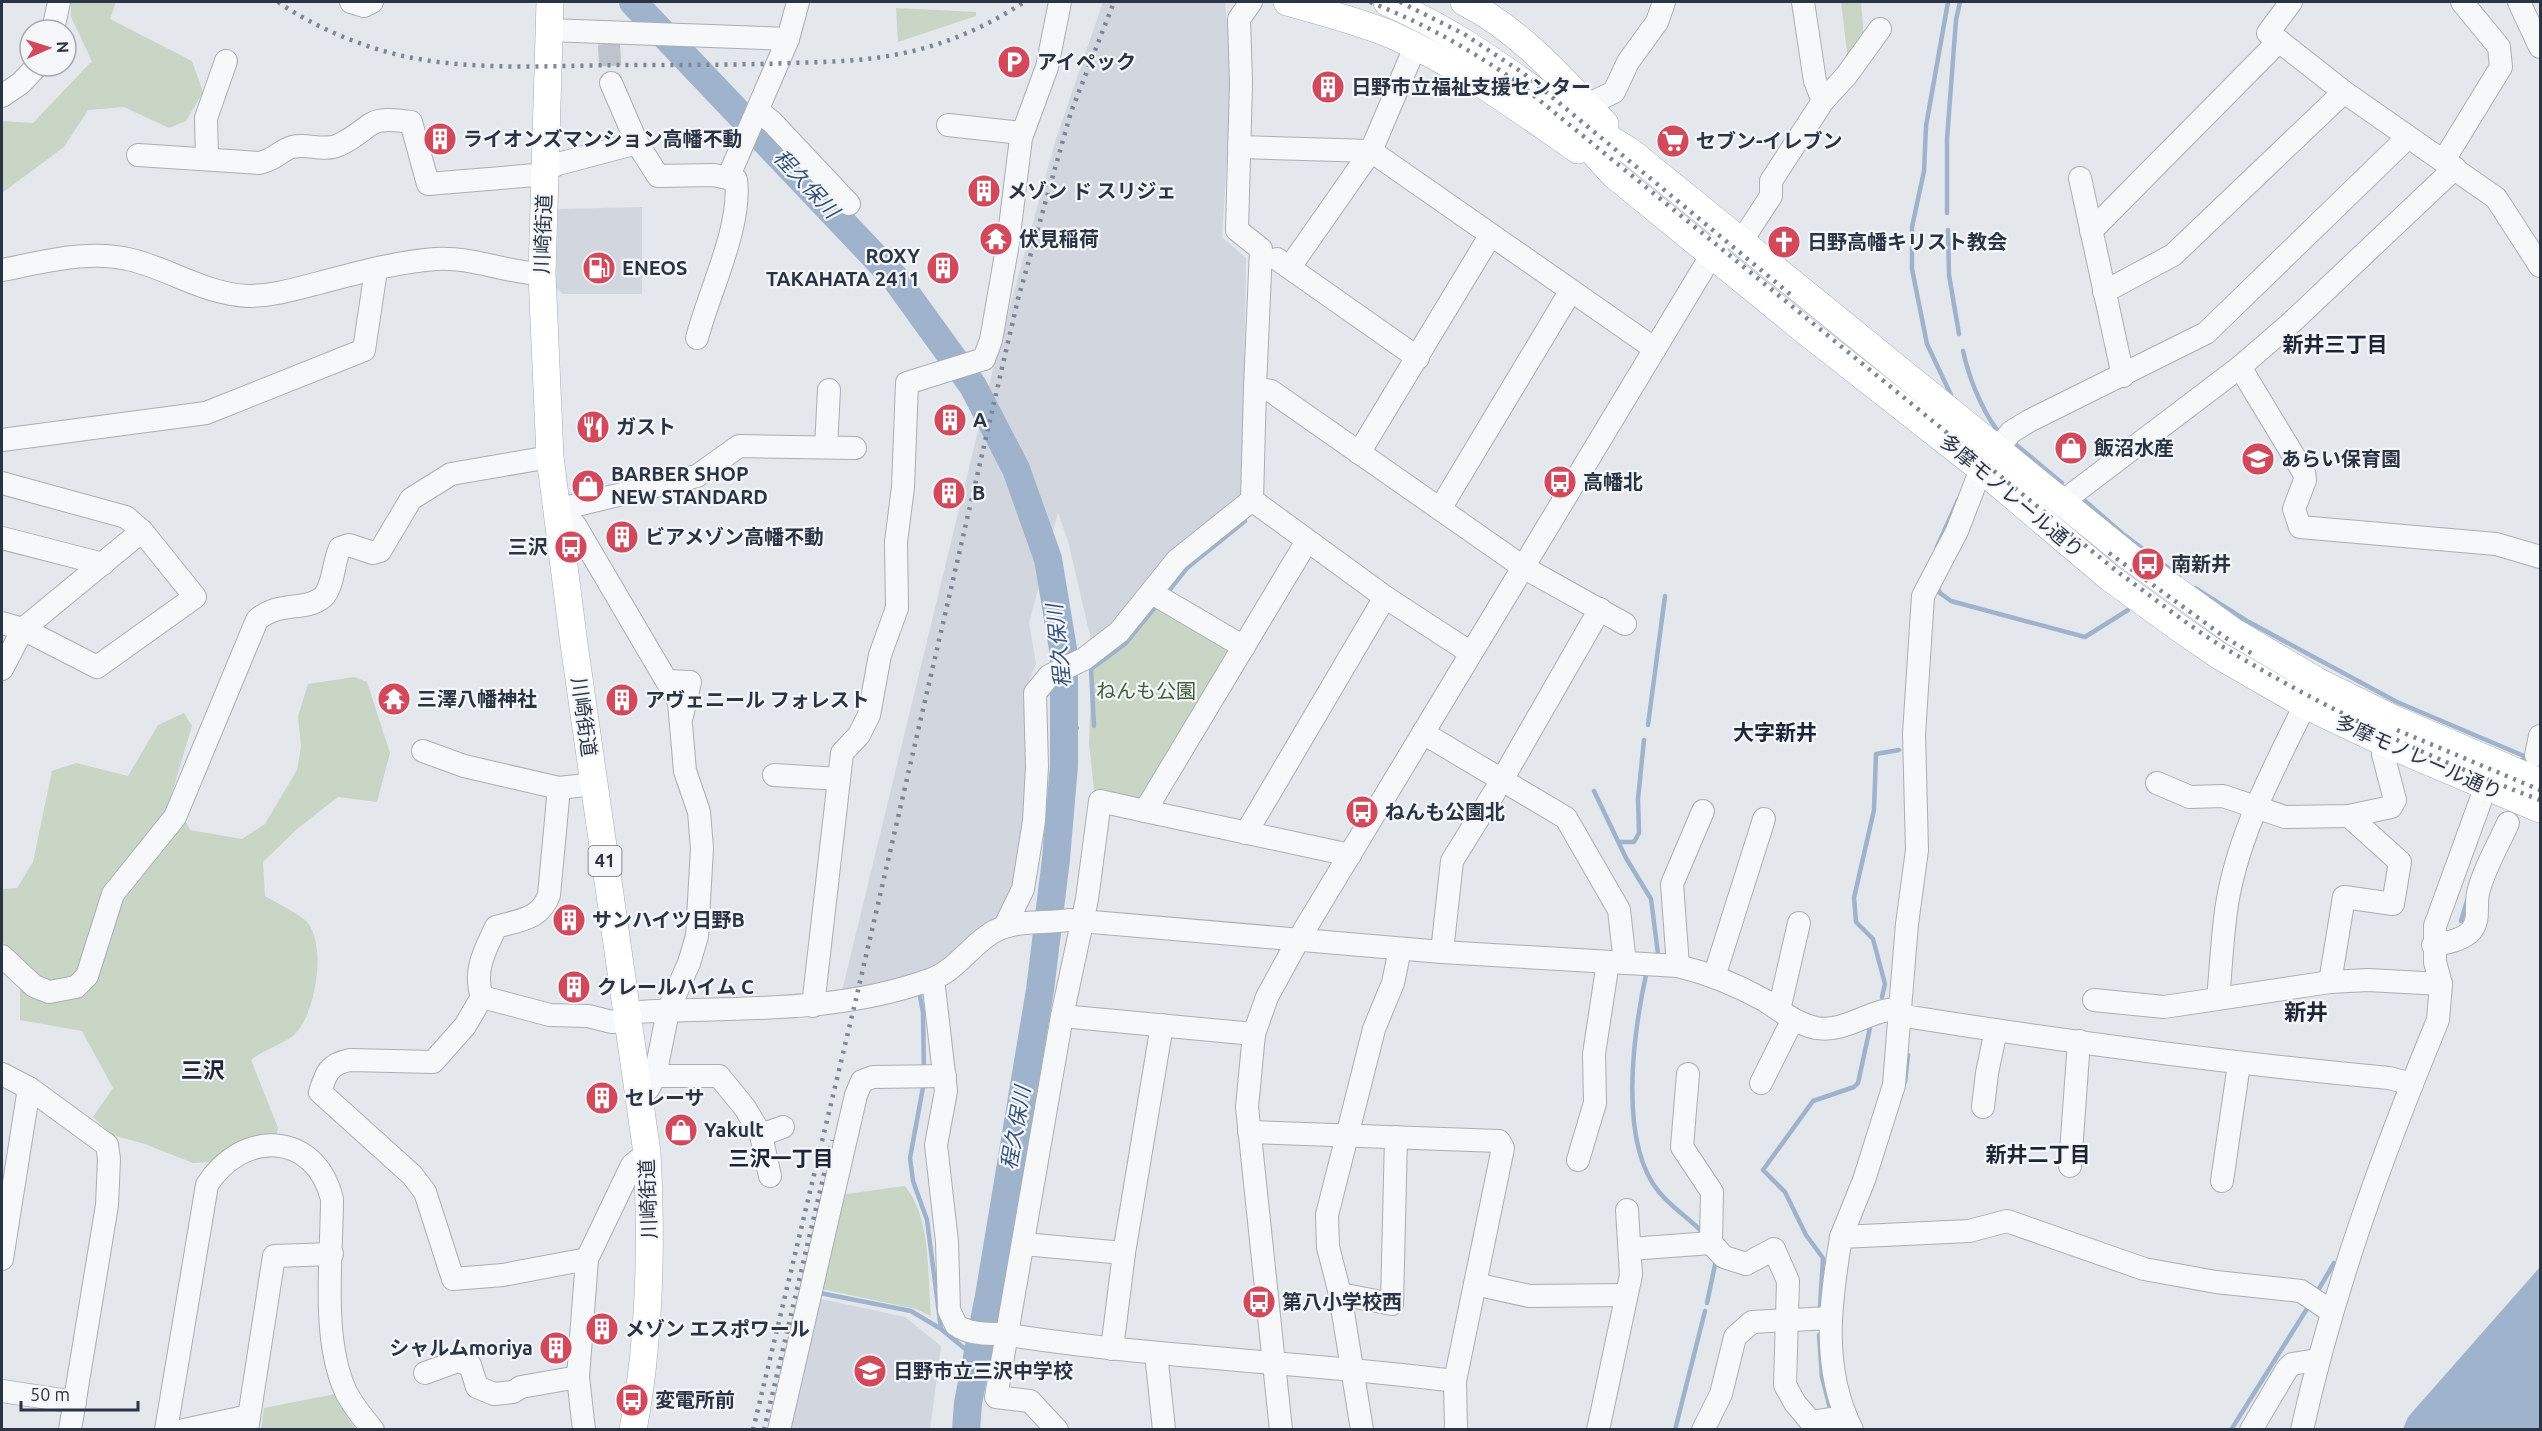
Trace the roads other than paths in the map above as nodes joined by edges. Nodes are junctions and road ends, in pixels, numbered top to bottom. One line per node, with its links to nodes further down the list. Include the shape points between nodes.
1 (59, 2): 16 (street)
2 (351, 2): 3 (street, via 364,6)
3 (372, 2)
4 (550, 2): 18 (main road, 川崎街道 / 41)
5 (798, 2): 19 (street)
6 (1060, 2): 33 (street, via 1047,67)
7 (1251, 2): 36 (street, via 1239,19)
8 (1287, 2): 21 (main road, via 1371,27)
9 (1387, 2): 28 (main road, 多摩モノレール通り, via 1431,21)
10 (1464, 2): 30 (main road, via 1519,38)
11 (1664, 2): 30 (street, via 1657,22 1628,62 1614,92)
12 (1803, 2): 29 (street, via 1815,81)
13 (2291, 2): 20 (street, via 2268,33)
14 (2462, 2): 41 (street, via 2499,46 2501,67)
15 (2519, 2): 22 (street)
16 (56, 18)
17 (1880, 29): 29 (street)
18 (549, 30): 19 (street, via 610,38 639,33); 42 (main road, 川崎街道 / 41)
19 (788, 39): 31 (street)
20 (2279, 41): 26 (street); 47 (street)
21 (1415, 47): 37 (street); 43 (main road, via 1531,117)
22 (2541, 47)
23 (226, 61): 40 (street, via 206,118)
24 (26, 78): 27 (street)
25 (611, 83): 35 (street)
26 (2344, 92): 34 (street); 58 (street, via 2173,255)
27 (2, 96)
28 (1542, 96): 38 (main road, 多摩モノレール通り); 43 (main road, 多摩モノレール通り)
29 (1823, 101): 49 (street, via 1771,180 1771,196)
30 (1587, 105): 38 (main road)
31 (758, 111): 44 (street); 46 (street)
32 (948, 125): 33 (street)
33 (1022, 133): 98 (street, via 1008,243 991,340 984,359 907,383 903,487 896,542 897,608 880,655 869,715 859,735 842,753)
34 (2408, 137): 41 (street); 63 (street, via 2206,333)
35 (637, 143): 42 (street); 44 (street, via 658,176)
36 (1239, 147): 37 (street); 50 (street, via 1237,230)
37 (1371, 151): 48 (street); 53 (street)
38 (1631, 152): 49 (main road, 多摩モノレール通り)
39 (138, 155): 40 (street)
40 (207, 159): 42 (street, via 259,163 293,147 324,149 339,145 377,120 389,119 411,122 428,184)
41 (2450, 164): 52 (street, via 2496,198); 62 (street, via 2292,322)
42 (545, 171): 56 (main road, 川崎街道 / 41)
43 (1614, 175): 51 (main road, 多摩モノレール通り)
44 (728, 178): 59 (street, via 736,180 738,196 719,273)
45 (2080, 178): 47 (street)
46 (849, 204)
47 (2091, 231): 58 (street)
48 (1490, 236): 57 (street); 61 (street)
49 (1734, 237): 51 (street); 71 (main road, 多摩モノレール通り)
50 (1261, 249): 53 (street); 64 (street)
51 (1712, 255): 60 (street); 71 (main road, 多摩モノレール通り)
52 (2541, 266)
53 (1290, 267): 61 (street)
54 (2, 270): 55 (street, via 111,256 151,266 206,289 261,296)
55 (376, 270): 56 (street, via 453,259); 66 (street, via 364,350 206,413)
56 (542, 274): 70 (main road, 川崎街道 / 41)
57 (1570, 291): 60 (street); 75 (street)
58 (2104, 292): 63 (street)
59 (697, 338)
60 (1655, 348): 82 (street)
61 (1418, 358): 69 (street)
62 (2240, 367): 74 (street); 80 (street, via 2304,473 2294,508 2300,527 2496,544)
63 (2123, 376): 71 (street, via 2011,432)
64 (1254, 388): 69 (street, via 1271,391); 73 (street)
65 (829, 390): 67 (street)
66 (2, 440)
67 (826, 447): 68 (street); 76 (street, via 739,446 697,476)
68 (855, 448)
69 (1359, 453): 75 (street)
70 (550, 457): 76 (main road, 川崎街道 / 41); 120 (street, via 452,474 411,499 380,551 373,553 349,544 340,548 323,596 310,604 277,607 257,620 175,817 114,894 87,976 75,987 49,992 34,986)
71 (1989, 459): 74 (main road, 多摩モノレール通り); 92 (main road, 多摩モノレール通り, via 2136,597 2218,655); 134 (street, via 1923,596 1914,734 1917,850)
72 (2, 483): 77 (street, via 126,517)
73 (1251, 500): 79 (street); 83 (street, via 1177,560)
74 (2062, 502): 97 (main road, 多摩モノレール通り, via 2131,558 2234,632)
75 (1440, 509): 82 (street)
76 (556, 510): 102 (main road, 川崎街道 / 41); 131 (street, via 575,525 679,702 685,771 699,812 702,848 697,936)
77 (142, 531): 81 (street); 88 (street, via 195,597 97,667)
78 (2, 538): 81 (street)
79 (1307, 541): 84 (street); 89 (street)
80 (2541, 557)
81 (103, 564): 88 (street)
82 (1523, 567): 85 (street); 90 (street)
83 (1152, 593): 89 (street); 115 (street, via 1119,632 1078,662 1049,676 1035,693 1037,766 1029,853 1023,889)
84 (1385, 597): 90 (street); 111 (street)
85 (1600, 609): 87 (street); 99 (street)
86 (2, 623): 88 (street)
87 (1625, 624)
88 (23, 629): 91 (street)
89 (1244, 647): 106 (street)
90 (1471, 653): 93 (street)
91 (2, 669)
92 (2305, 705): 94 (main road, 多摩モノレール通り); 104 (street)
93 (1423, 733): 99 (street); 112 (street)
94 (2387, 744): 97 (main road, 多摩モノレール通り); 108 (street, via 2383,754 2395,800 2391,807)
95 (423, 751): 103 (street, via 464,766)
96 (774, 775): 98 (street)
97 (2490, 775): 100 (main road, 多摩モノレール通り); 105 (main road, 多摩モノレール通り); 117 (street, via 2440,911)
98 (839, 779): 130 (street)
99 (1502, 780): 119 (street, via 1452,861); 121 (street, via 1566,818 1619,910)
100 (2541, 782)
101 (2157, 783): 104 (street, via 2190,797 2223,796)
102 (594, 784): 103 (street); 132 (main road, 川崎街道 / 41)
103 (559, 788): 127 (street, via 549,895 544,909 534,916 496,927 479,965 477,984)
104 (2256, 809): 108 (street, via 2303,818); 128 (street, via 2226,909)
105 (2541, 809)
106 (1145, 811): 111 (street); 113 (street, via 1100,801)
107 (1703, 811): 122 (street, via 1672,884)
108 (2349, 816): 125 (street, via 2400,862 2400,870 2393,904 2344,897)
109 (1764, 819): 123 (street)
110 (2508, 823): 117 (street, via 2484,875 2476,922 2470,932 2460,939)
111 (1246, 833): 112 (street)
112 (1350, 855): 116 (street)
113 (1072, 922): 115 (street, via 1031,921); 116 (street); 135 (street)
114 (1799, 923): 133 (street)
115 (1005, 926): 124 (street, via 982,939)
116 (1297, 942): 118 (street); 138 (street, via 1267,997)
117 (2433, 945): 126 (street)
118 (1401, 949): 119 (street); 151 (street, via 1393,983 1374,1029)
119 (1442, 952): 121 (street)
120 (2, 956)
121 (1617, 963): 122 (street); 155 (street, via 1594,1054 1595,1103)
122 (1678, 966): 123 (street)
123 (1714, 977): 133 (street)
124 (933, 979): 130 (street); 143 (street)
125 (2330, 982): 126 (street); 128 (street)
126 (2441, 984): 146 (street, via 2438,1020)
127 (482, 997): 132 (street, via 550,1016 588,1016 612,1022); 167 (street, via 465,1026 433,1062 337,1063 328,1069 321,1092 412,1175 424,1192 453,1279 503,1275)
128 (2218, 998): 129 (street, via 2164,1007)
129 (2094, 1000)
130 (813, 1006): 131 (street)
131 (668, 1011): 132 (street); 145 (street)
132 (627, 1014): 145 (main road, 川崎街道 / 41)
133 (1785, 1015): 134 (street, via 1817,1028 1854,1024 1888,1009); 144 (street)
134 (1909, 1015): 137 (street); 160 (street, via 1894,1085)
135 (1062, 1016): 136 (street); 162 (street)
136 (1162, 1025): 138 (street); 164 (street)
137 (1996, 1030): 139 (street); 148 (street)
138 (1254, 1034): 150 (street, via 1248,1075)
139 (2079, 1041): 140 (street); 156 (street)
140 (2240, 1064): 146 (street, via 2390,1078); 158 (street)
141 (2, 1074): 147 (street)
142 (1688, 1074): 161 (street, via 1682,1147 1712,1192)
143 (945, 1076): 174 (street, via 936,1146 947,1242 949,1310 951,1319 961,1328); 193 (street, via 873,1077 862,1081 829,1206)
144 (1761, 1083)
145 (647, 1084): 152 (street, via 719,1076); 154 (main road, 川崎街道 / 41)
146 (2412, 1084): 171 (street)
147 (29, 1088): 166 (street); 184 (street, via 107,1145 107,1205)
148 (1983, 1107)
149 (783, 1127): 152 (street)
150 (1249, 1132): 151 (street); 178 (street)
151 (1349, 1134): 153 (street); 169 (street, via 1327,1215 1328,1247)
152 (761, 1136): 157 (street)
153 (1396, 1137): 168 (street, via 1500,1141 1503,1148); 169 (street, via 1392,1304)
154 (647, 1153): 167 (street, via 632,1165); 192 (main road, 川崎街道 / 41, via 650,1210 645,1345)
155 (1578, 1160)
156 (2070, 1166)
157 (770, 1176)
158 (2222, 1181)
159 (1627, 1210): 163 (street)
160 (1846, 1237): 171 (street, via 1969,1231 2007,1221 2144,1269); 172 (street)
161 (1711, 1243): 163 (street); 173 (street, via 1724,1257 1746,1264 1774,1249 1788,1281)
162 (1023, 1244): 164 (street); 174 (street)
163 (1630, 1249): 170 (street, via 1631,1275)
164 (1124, 1253): 175 (street)
165 (332, 1254): 185 (street, via 274,1256); 188 (street, via 332,1199 328,1182 312,1158 283,1146 249,1149 218,1168 207,1185 199,1221); 190 (street, via 331,1324 338,1367 346,1391)
166 (2, 1259)
167 (587, 1259): 181 (street)
168 (1474, 1284): 170 (street, via 1529,1296); 182 (street)
169 (1340, 1294): 179 (street)
170 (1626, 1295): 199 (street)
171 (2318, 1302): 177 (street)
172 (1830, 1318): 173 (street); 186 (street, via 1837,1398)
173 (1788, 1320): 186 (street, via 1785,1385 1794,1403 1811,1422); 200 (street, via 1752,1322 1735,1337 1721,1394)
174 (998, 1335): 175 (street); 194 (street, via 996,1397 1030,1401)
175 (1112, 1349): 176 (street)
176 (1156, 1353): 178 (street); 195 (street)
177 (2317, 1360): 201 (street, via 2292,1364 2287,1369); 202 (street)
178 (1275, 1363): 179 (street); 196 (street)
179 (1351, 1368): 182 (street); 197 (street)
180 (425, 1373): 181 (street, via 456,1353 470,1365 477,1387 494,1394)
181 (578, 1377): 191 (street)
182 (1455, 1380): 198 (street)
183 (2, 1391): 184 (street)
184 (75, 1402): 187 (street)
185 (248, 1423): 189 (street)
186 (1849, 1423)
187 (70, 1430)
188 (166, 1430)
189 (184, 1430)
190 (373, 1430)
191 (584, 1430)
192 (633, 1430)
193 (779, 1430)
194 (1057, 1430)
195 (1164, 1430)
196 (1281, 1430)
197 (1362, 1430)
198 (1456, 1430)
199 (1598, 1430)
200 (1702, 1430)
201 (2251, 1430)
202 (2302, 1430)

